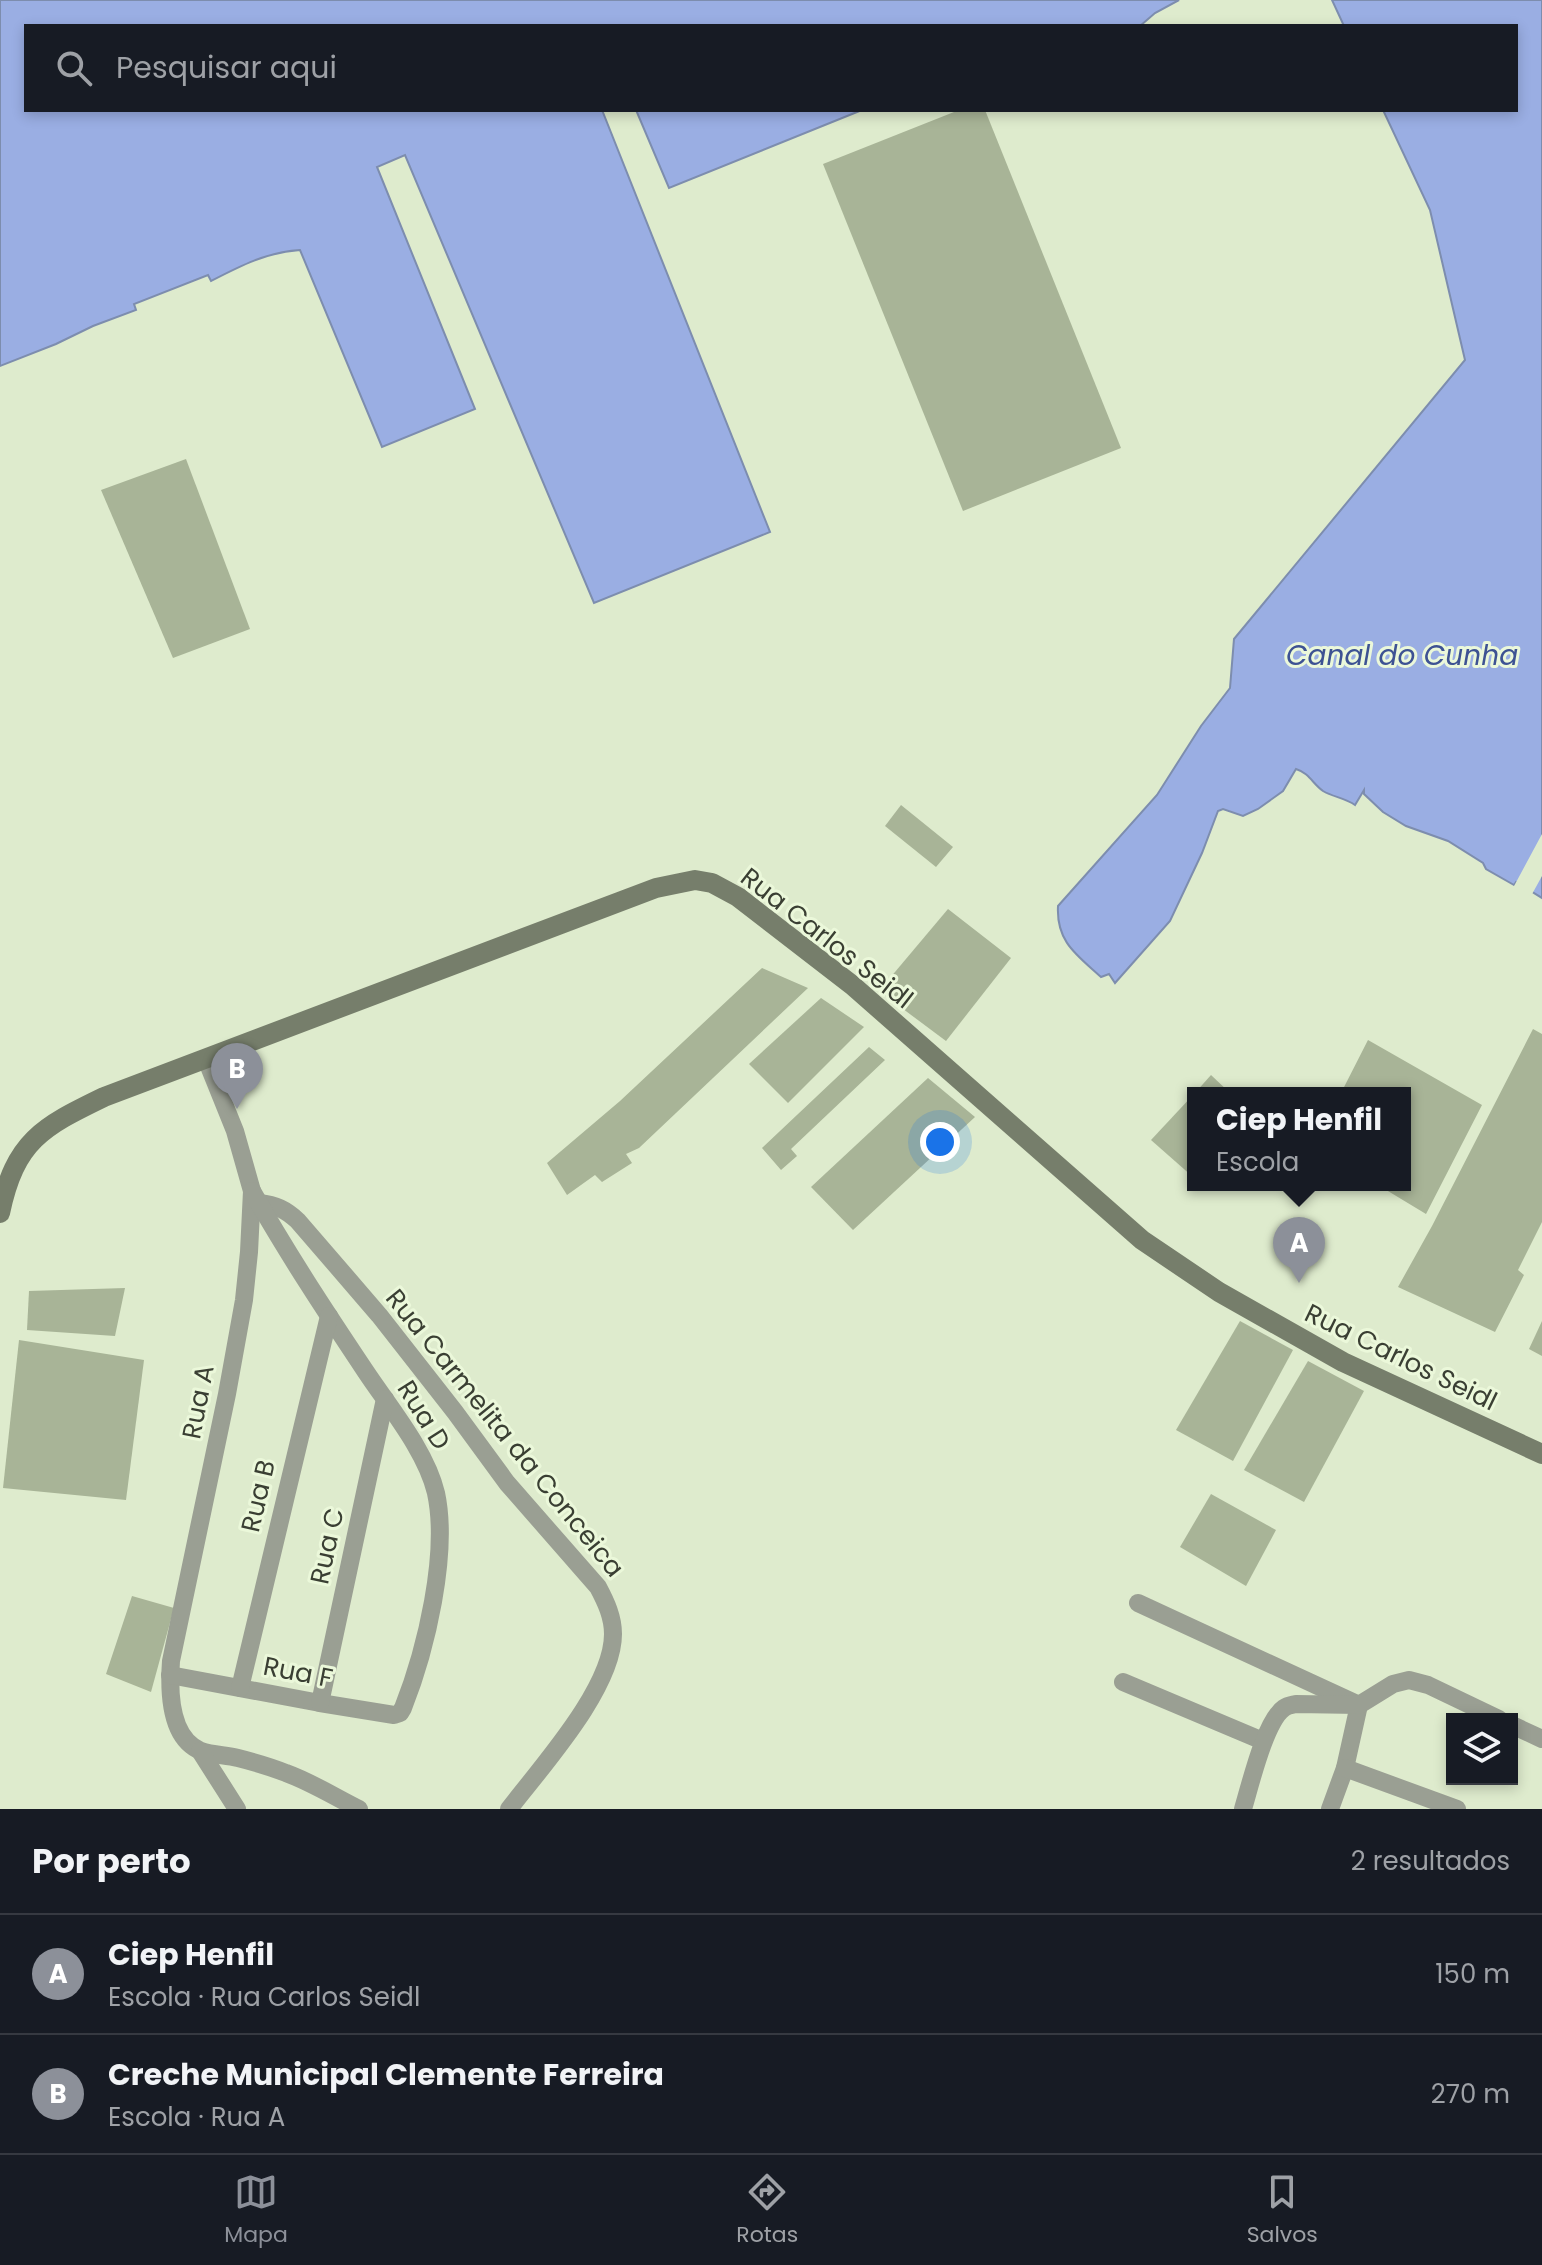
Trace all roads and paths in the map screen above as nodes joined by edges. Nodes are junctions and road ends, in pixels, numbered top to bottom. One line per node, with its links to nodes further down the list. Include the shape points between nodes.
1 (206, 1059): 2 (street, Rua A); 3 (street, Rua Carlos Seidl, via 59,1119 33,1139 15,1165); 6 (street, Rua Carlos Seidl, via 656,888 695,880 712,883 852,985 1142,1240 1219,1292 1343,1362)
2 (255, 1197): 4 (street, Rua D); 8 (street, Rua A, via 244,1300); 22 (street, Rua Carmelita da Conceica, via 298,1221 606,1601 613,1645 610,1662 576,1722)
3 (0, 1213)
4 (329, 1316): 5 (street, Rua D); 10 (street, Rua B)
5 (385, 1399): 11 (street, Rua D, via 427,1468 440,1531 429,1614); 12 (street, Rua C)
6 (1542, 1454)
7 (1138, 1603): 13 (street)
8 (170, 1675): 10 (street, Rua F); 18 (street, Rua A, via 176,1722)
9 (1123, 1682): 17 (street)
10 (240, 1688): 12 (street, Rua F)
11 (407, 1698): 12 (street, Rua F, via 394,1715)
12 (320, 1703)
13 (1359, 1705): 14 (street, via 1409,1680); 17 (street, via 1287,1706); 19 (street)
14 (1486, 1713)
15 (1518, 1728): 16 (street)
16 (1542, 1739)
17 (1263, 1741): 23 (street)
18 (200, 1751): 20 (street, Rua A); 21 (street, via 286,1773)
19 (1345, 1768): 24 (street); 25 (street)
20 (237, 1809)
21 (359, 1809)
22 (509, 1809)
23 (1243, 1809)
24 (1330, 1809)
25 (1457, 1809)

